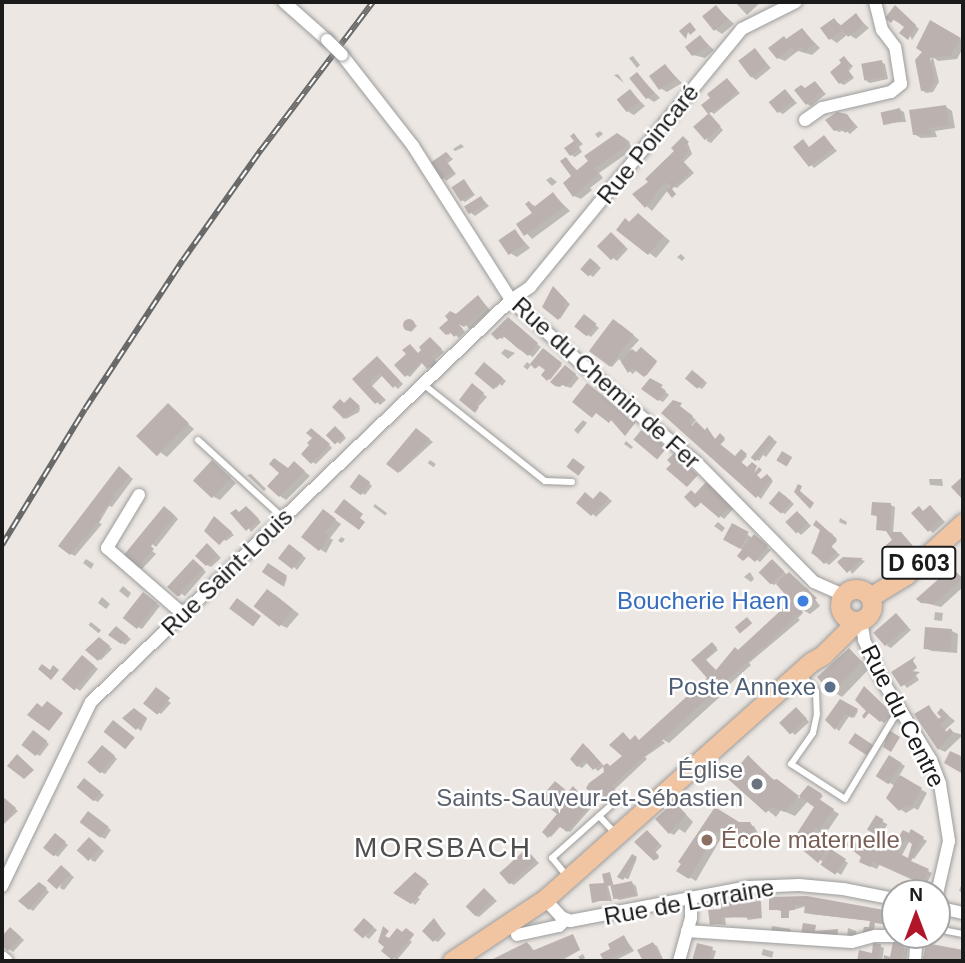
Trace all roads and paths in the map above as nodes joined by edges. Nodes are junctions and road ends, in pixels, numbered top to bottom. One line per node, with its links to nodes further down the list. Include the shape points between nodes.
1 (284, 2): 5 (street, Rue du Chemin de Fer, bridge, via 342,55 413,146)
2 (796, 2): 5 (street, Rue Poincaré, via 742,29 530,288)
3 (875, 2): 4 (street, via 882,30 895,47 901,84 891,92 822,107)
4 (805, 120)
5 (511, 300): 6 (street, Rue Saint-Louis); 13 (street, Rue du Chemin de Fer, via 697,463 814,582)
6 (423, 384): 8 (lane, via 545,481); 10 (street, Rue Saint-Louis)
7 (198, 440): 10 (lane)
8 (572, 482)
9 (139, 495): 14 (street, via 107,548)
10 (283, 518): 14 (street, Rue Saint-Louis)
11 (963, 523): 12 (main road, D 603, via 906,575)
12 (870, 597): 13 (main road, via 871,611); 13 (main road, via 857,589)
13 (851, 613): 15 (main road); 16 (street, Rue du Centre); 17 (main road)
14 (183, 614): 24 (street, Rue Saint-Louis, via 91,702)
15 (843, 637): 16 (street); 17 (main road)
16 (863, 640): 18 (street, Rue du Centre)
17 (806, 667): 18 (lane, via 818,701 813,733 791,764 845,799); 21 (main road)
18 (899, 709): 23 (street, Rue du Centre, via 931,760 946,808 949,841)
19 (618, 799): 20 (lane)
20 (599, 816): 21 (lane); 22 (lane, via 552,858)
21 (618, 836): 22 (main road)
22 (569, 879): 27 (main road)
23 (940, 879)
24 (2, 886)
25 (881, 896): 26 (street, Rue de Lorraine, via 799,885 749,887)
26 (691, 897): 28 (street, Rue de Lorraine, via 588,919); 29 (street)
27 (545, 900): 28 (street); 34 (main road)
28 (566, 919): 30 (street, Rue de Lorraine, via 559,926)
29 (687, 931): 31 (street, via 852,942); 35 (street)
30 (517, 935)
31 (881, 936)
32 (2, 957): 33 (street)
33 (7, 961)
34 (453, 961)
35 (679, 961)

